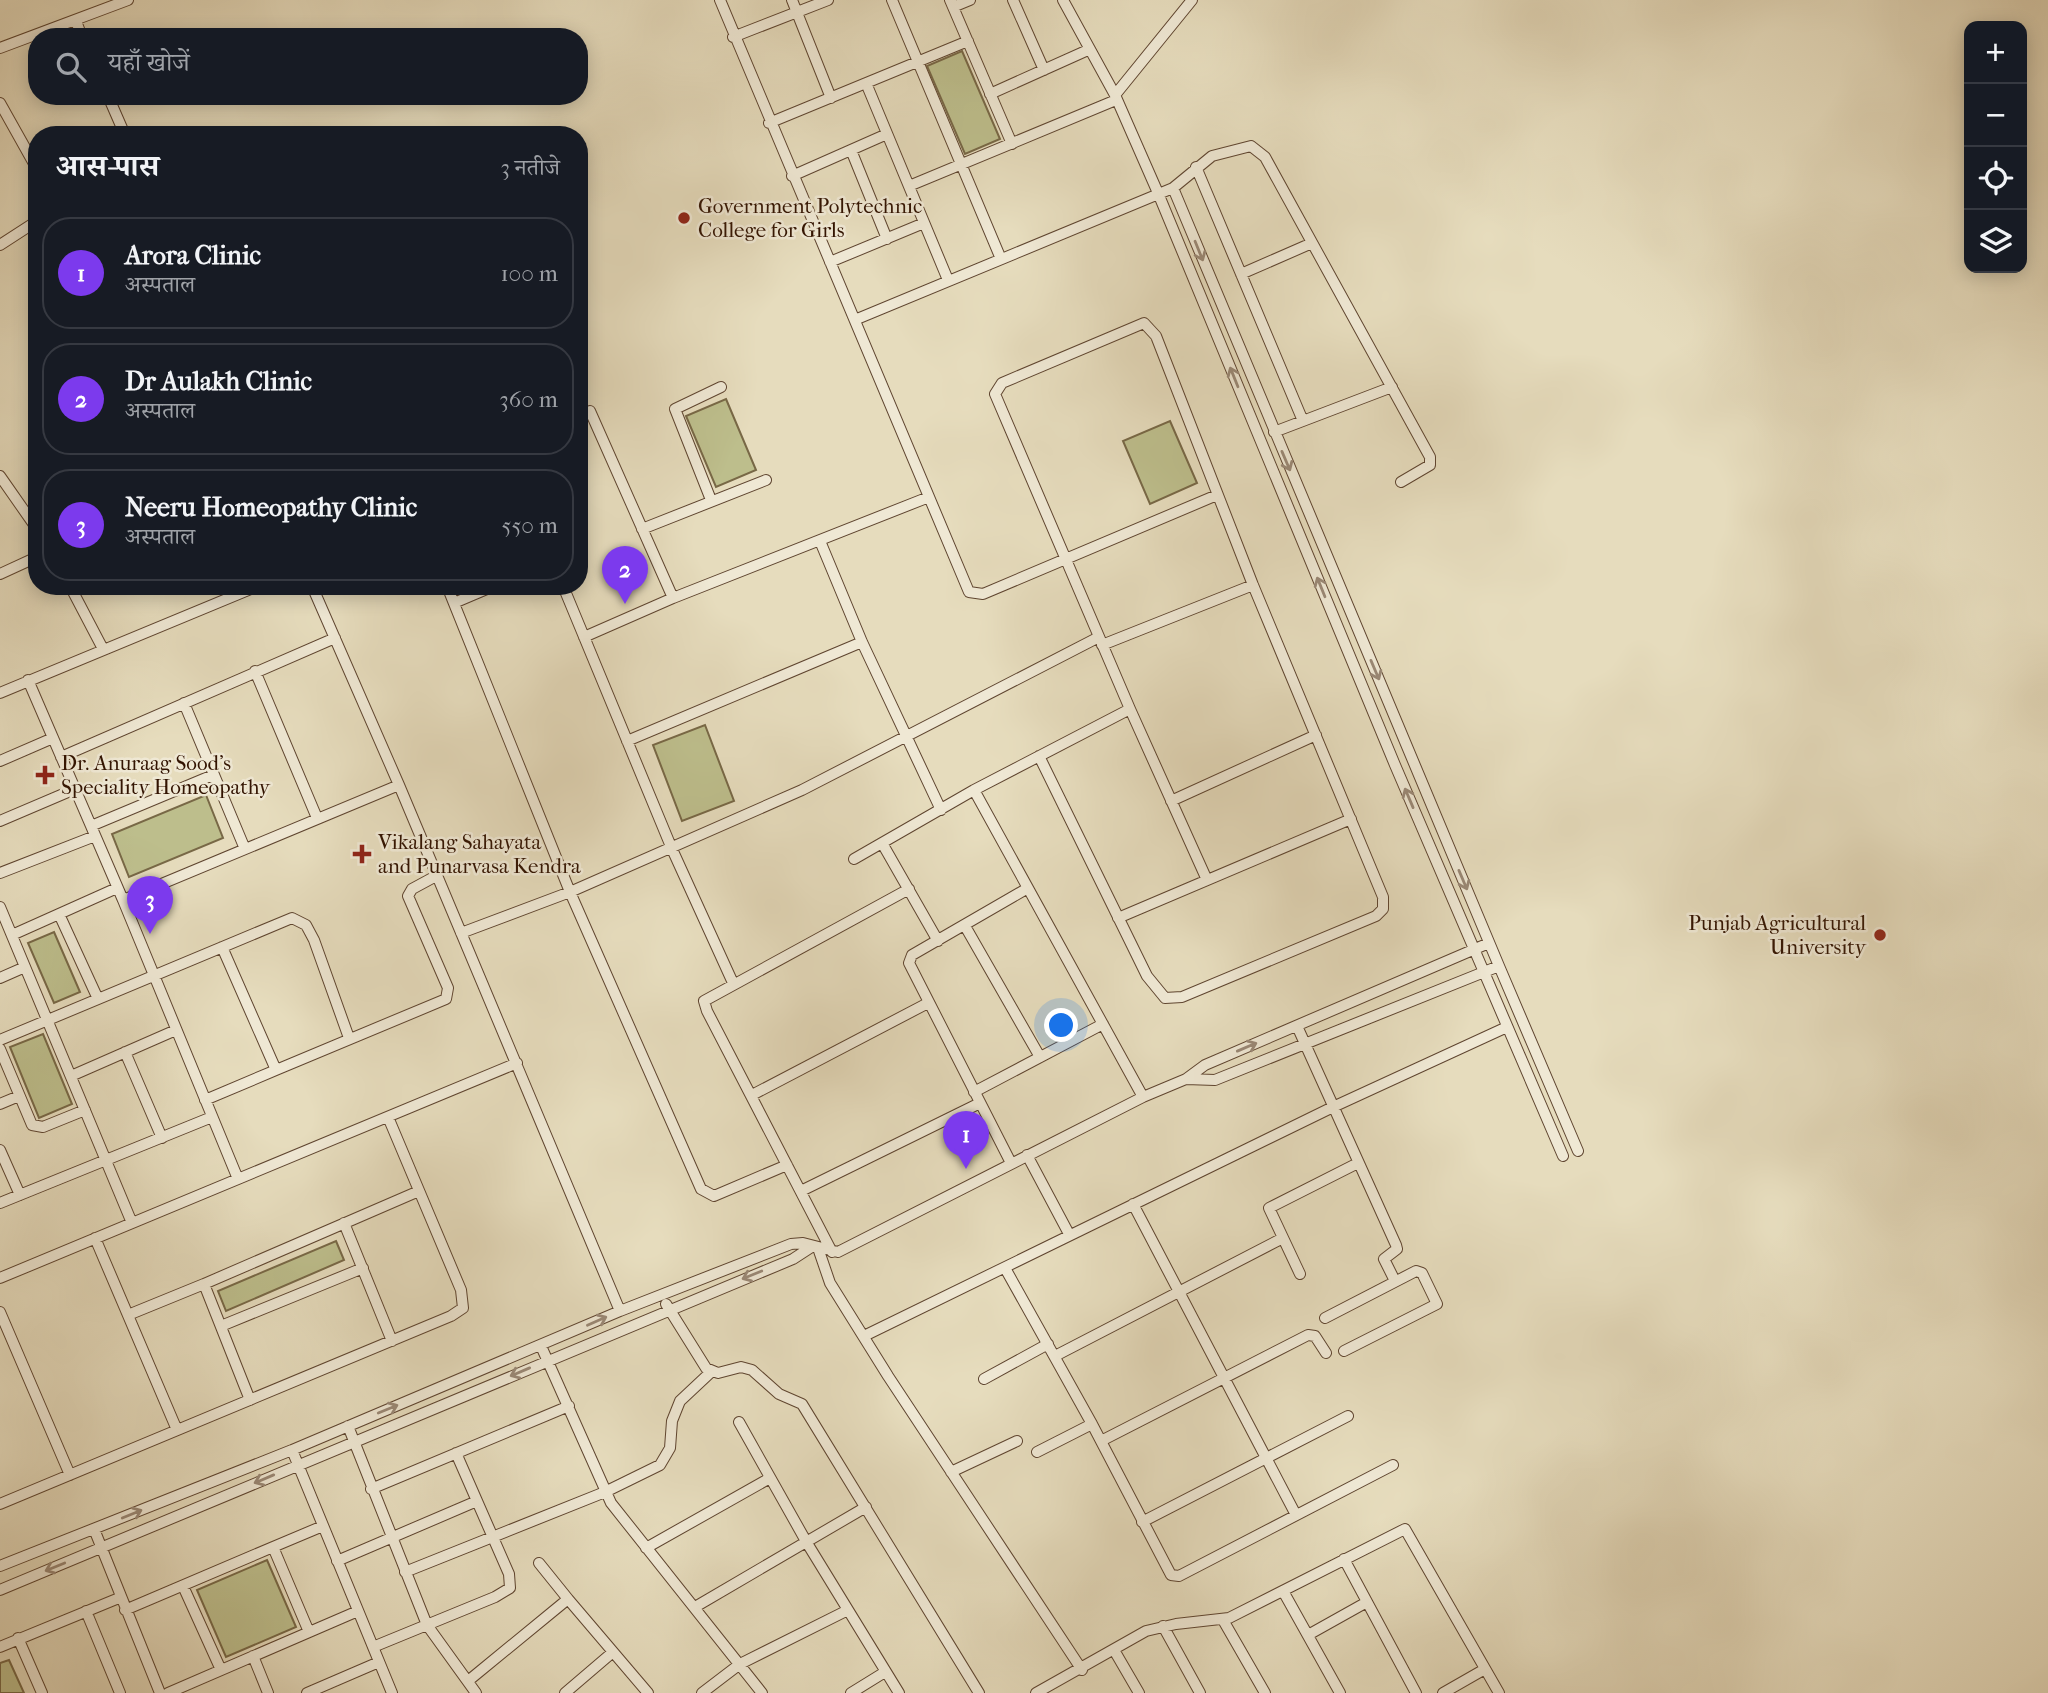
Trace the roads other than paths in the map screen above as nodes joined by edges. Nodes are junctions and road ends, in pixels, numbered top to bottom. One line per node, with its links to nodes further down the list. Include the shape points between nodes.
1 (128, 0): 12 (street)
2 (720, 0): 15 (street)
3 (792, 0): 11 (street)
4 (828, 0): 11 (street)
5 (892, 0): 20 (street)
6 (970, 0): 10 (street)
7 (1013, 0): 21 (street)
8 (1063, 0): 19 (street)
9 (1192, 0): 25 (street)
10 (952, 3): 17 (street)
11 (797, 13): 15 (street); 24 (street)
12 (76, 22): 13 (street); 14 (street)
13 (58, 28)
14 (78, 28)
15 (733, 37): 28 (street)
16 (28, 38): 18 (street)
17 (968, 41): 20 (street); 23 (street)
18 (0, 48)
19 (1088, 50): 21 (street); 25 (street)
20 (919, 61): 22 (street); 34 (street)
21 (1044, 70): 23 (street)
22 (866, 83): 24 (street); 30 (street)
23 (990, 94): 31 (street)
24 (831, 98): 28 (street)
25 (1116, 98): 31 (street); 39 (street)
26 (0, 103): 33 (street)
27 (112, 105): 29 (street)
28 (769, 123): 36 (street)
29 (121, 126)
30 (887, 134): 32 (street); 37 (street)
31 (1012, 144): 34 (street)
32 (851, 150): 36 (street); 42 (street)
33 (28, 153)
34 (961, 165): 37 (street); 45 (street)
35 (1196, 167): 38 (street); 43 (street, via 1235,148 1256,148); 47 (street)
36 (792, 176): 46 (street)
37 (909, 186): 40 (street)
38 (1173, 188): 39 (street); 54 (street, one-way to 54)
39 (1158, 193): 45 (street); 124 (street, one-way to 39)
40 (924, 223): 42 (street); 48 (street)
41 (28, 228): 44 (street)
42 (887, 239): 46 (street)
43 (1312, 243): 47 (street); 51 (street)
44 (0, 245)
45 (1001, 259): 48 (street)
46 (830, 262): 49 (street)
47 (1241, 274): 53 (street)
48 (948, 280): 49 (street)
49 (857, 319): 59 (street)
50 (721, 387): 60 (street, via 675,409)
51 (1392, 387): 53 (street); 57 (street, via 1431,461)
52 (590, 411): 62 (street)
53 (1303, 421): 54 (street)
54 (1274, 432): 122 (street, one-way to 122)
55 (0, 476): 61 (street)
56 (766, 480): 60 (street)
57 (1401, 482)
58 (1217, 495): 64 (street); 64 (street, via 1156,336 1140,323 1002,383 996,390 997,402); 67 (street)
59 (929, 497): 63 (street); 64 (street, via 966,586 976,595)
60 (711, 500): 62 (street)
61 (28, 516)
62 (642, 529): 74 (street)
63 (820, 541): 74 (street); 79 (street)
64 (1065, 558): 78 (street)
65 (28, 561): 66 (street)
66 (0, 574)
67 (1253, 585): 78 (street); 87 (street)
68 (75, 595): 80 (street)
69 (227, 595): 80 (street)
70 (316, 595): 77 (street)
71 (451, 595): 75 (street)
72 (473, 595): 75 (street)
73 (567, 595): 76 (street)
74 (673, 598): 76 (street)
75 (454, 603): 113 (street)
76 (584, 637): 89 (street)
77 (334, 638): 81 (street); 94 (street)
78 (1101, 641): 85 (street); 86 (street)
79 (862, 642): 86 (street); 89 (street)
80 (103, 649): 82 (street)
81 (255, 671): 84 (street); 99 (street)
82 (28, 680): 83 (street); 88 (street)
83 (0, 693)
84 (184, 703): 91 (street); 93 (street)
85 (1130, 709): 90 (street); 97 (street)
86 (905, 736): 98 (street); 105 (street)
87 (1316, 736): 97 (street); 100 (street)
88 (53, 738): 91 (street); 92 (street)
89 (626, 741): 105 (street)
90 (1039, 756): 96 (street); 117 (street)
91 (61, 757): 95 (street)
92 (0, 761)
93 (213, 775): 102 (street); 104 (street)
94 (399, 785): 99 (street); 108 (street)
95 (75, 789): 101 (street); 102 (street)
96 (974, 790): 98 (street); 112 (street)
97 (1171, 801): 109 (street)
98 (941, 810): 103 (street)
99 (317, 818): 104 (street)
100 (1351, 819): 109 (street); 117 (street, via 1383,898 1383,909 1376,916 1174,998 1165,998 1153,986)
101 (0, 821)
102 (93, 831): 107 (street); 110 (street)
103 (882, 843): 106 (street); 111 (street)
104 (245, 849): 114 (street)
105 (673, 849): 113 (street); 130 (street)
106 (854, 859)
107 (0, 873)
108 (436, 876): 119 (street); 138 (street, via 412,888 408,895 448,996)
109 (1207, 880): 117 (street)
110 (117, 888): 114 (street); 116 (street)
111 (909, 888): 121 (street); 130 (street)
112 (1028, 888): 118 (street); 134 (street)
113 (570, 892): 119 (street); 167 (street, via 703,1193 714,1196)
114 (122, 900): 128 (street)
115 (0, 907): 120 (street)
116 (59, 914): 120 (street); 131 (street)
117 (1118, 918)
118 (965, 926): 121 (street); 143 (street)
119 (461, 933): 144 (street)
120 (12, 935): 126 (street)
121 (938, 940): 132 (street, via 912,955 909,963)
122 (1489, 943): 124 (street); 125 (street)
123 (222, 947): 128 (street); 138 (street, via 282,921 300,920 314,940); 145 (street)
124 (1474, 949): 127 (street); 135 (street)
125 (1499, 966): 127 (street); 161 (street)
126 (25, 967): 129 (street); 133 (street)
127 (1484, 973): 136 (street); 140 (street)
128 (154, 975): 131 (street); 137 (street)
129 (0, 978)
130 (733, 983): 149 (street, via 707,996 704,1005)
131 (98, 999): 133 (street)
132 (928, 1003): 148 (street); 149 (street)
133 (48, 1021): 139 (street); 146 (street)
134 (1103, 1024): 143 (street); 151 (street)
135 (1297, 1026): 140 (street); 147 (street, one-way to 135, via 1205,1065)
136 (1507, 1027): 155 (street); 163 (street)
137 (176, 1030): 142 (street); 152 (street)
138 (349, 1038): 145 (street)
139 (0, 1040)
140 (1305, 1044): 147 (street, via 1215,1080); 155 (street)
141 (0, 1049): 150 (street)
142 (125, 1052): 146 (street); 159 (street)
143 (1040, 1057): 148 (street)
144 (517, 1063): 157 (street); 190 (street)
145 (276, 1070): 152 (street)
146 (71, 1076): 156 (street)
147 (1186, 1079): 151 (street)
148 (974, 1092): 153 (street)
149 (752, 1095): 167 (street)
150 (19, 1097): 154 (street); 156 (street, via 37,1128)
151 (1143, 1097): 162 (street)
152 (205, 1100): 158 (street)
153 (980, 1103): 165 (street); 170 (street)
154 (0, 1104)
155 (1333, 1107): 166 (street); 173 (street)
156 (85, 1110): 164 (street)
157 (388, 1116): 168 (street); 169 (street)
158 (212, 1117): 159 (street); 168 (street)
159 (162, 1138): 164 (street)
160 (0, 1150): 171 (street)
161 (1578, 1151)
162 (1027, 1155): 165 (street); 176 (street)
163 (1563, 1156)
164 (106, 1161): 171 (street); 174 (street)
165 (1011, 1163): 180 (street)
166 (1358, 1163): 178 (street, via 1270,1206 1269,1215); 185 (street, via 1396,1245 1384,1258)
167 (787, 1165): 170 (street)
168 (238, 1179): 174 (street)
169 (419, 1191): 175 (street); 196 (street, via 464,1304 451,1317)
170 (801, 1191): 180 (street)
171 (20, 1195): 172 (street)
172 (0, 1203)
173 (1133, 1203): 176 (street); 187 (street)
174 (132, 1223): 177 (street)
175 (344, 1223): 181 (street); 186 (street)
176 (1069, 1234): 182 (street)
177 (95, 1238): 184 (street); 192 (street)
178 (1281, 1239): 183 (street); 187 (street)
179 (816, 1247): 180 (street); 188 (street, via 791,1244); 189 (street, one-way to 189); 195 (street, via 826,1275)
180 (832, 1252)
181 (362, 1268): 194 (street); 196 (street)
182 (1005, 1268): 195 (street); 197 (street)
183 (1300, 1274)
184 (0, 1278)
185 (1395, 1282): 193 (street); 199 (street, via 1419,1270 1437,1304)
186 (204, 1284): 192 (street); 194 (street)
187 (1181, 1292): 201 (street); 205 (street)
188 (662, 1295): 189 (street); 190 (street)
189 (669, 1309): 202 (street); 203 (street, via 700,1363)
190 (620, 1311): 198 (street, one-way to 190)
191 (0, 1312): 223 (street)
192 (128, 1315): 212 (street)
193 (1325, 1318)
194 (221, 1326): 206 (street)
195 (864, 1336): 222 (street)
196 (392, 1340): 206 (street)
197 (1048, 1345): 201 (street); 204 (street)
198 (541, 1346): 202 (street); 211 (street, one-way to 198)
199 (1345, 1351)
200 (1326, 1353): 205 (street, via 1315,1336 1308,1335)
201 (1055, 1356): 210 (street)
202 (548, 1360): 207 (street); 215 (street, one-way to 215)
203 (712, 1371): 226 (street, via 680,1401 667,1458); 229 (street, via 752,1370 779,1394 802,1404)
204 (984, 1378)
205 (1225, 1378): 214 (street); 219 (street)
206 (250, 1400): 212 (street)
207 (569, 1406): 218 (street); 226 (street)
208 (1349, 1416): 219 (street)
209 (739, 1422): 224 (street)
210 (1092, 1423): 214 (street); 217 (street)
211 (348, 1426): 215 (street); 216 (street)
212 (177, 1430): 223 (street)
213 (1017, 1441): 222 (street)
214 (1101, 1441): 231 (street)
215 (354, 1442): 220 (street); 225 (street)
216 (292, 1450): 220 (street); 233 (street, one-way to 216)
217 (1037, 1452)
218 (456, 1453): 225 (street); 228 (street)
219 (1267, 1458): 230 (street); 231 (street)
220 (298, 1465): 232 (street); 238 (street, one-way to 238)
221 (1392, 1465): 230 (street)
222 (951, 1472): 271 (street)
223 (70, 1475): 227 (street)
224 (770, 1478): 236 (street); 239 (street)
225 (371, 1489): 235 (street)
226 (605, 1492): 234 (street); 239 (street)
227 (1, 1501)
228 (477, 1501): 234 (street); 235 (street)
229 (866, 1507): 236 (street); 288 (street)
230 (1296, 1515): 231 (street, via 1175,1577 1164,1567)
231 (1142, 1522)
232 (323, 1526): 237 (street); 241 (street)
233 (94, 1529): 238 (street); 243 (street)
234 (493, 1536): 244 (street); 257 (street, via 510,1588)
235 (391, 1539): 241 (street); 244 (street)
236 (807, 1543): 251 (street); 252 (street)
237 (273, 1547): 245 (street); 259 (street)
238 (101, 1548): 246 (street, one-way to 246); 248 (street)
239 (646, 1548): 251 (street)
240 (1344, 1559): 247 (street); 250 (street); 269 (street, via 1407,1530)
241 (337, 1561): 255 (street)
242 (539, 1563): 249 (street)
243 (0, 1566)
244 (405, 1572): 257 (street)
245 (183, 1586): 254 (street); 270 (street)
246 (0, 1590)
247 (1283, 1591): 256 (street); 260 (street)
248 (119, 1598): 253 (street); 254 (street)
249 (568, 1598): 265 (street); 273 (street)
250 (1367, 1602): 260 (street); 294 (street)
251 (695, 1607): 268 (street)
252 (848, 1610): 268 (street); 272 (street)
253 (86, 1611): 261 (street); 275 (street)
254 (125, 1611): 276 (street)
255 (358, 1611): 259 (street); 263 (street)
256 (1223, 1620): 258 (street); 292 (street)
257 (427, 1625): 263 (street); 273 (street)
258 (1163, 1626): 264 (street); 291 (street)
259 (309, 1632): 266 (street)
260 (1307, 1634): 293 (street)
261 (18, 1638): 262 (street); 274 (street)
262 (0, 1647)
263 (373, 1647): 267 (street)
264 (1114, 1650): 271 (street); 290 (street)
265 (613, 1652): 282 (street); 283 (street)
266 (253, 1656): 270 (street); 278 (street)
267 (379, 1662): 279 (street); 280 (street)
268 (740, 1664): 284 (street); 285 (street)
269 (1485, 1669): 295 (street); 296 (street)
270 (221, 1670): 277 (street)
271 (1082, 1670): 289 (street)
272 (885, 1672): 286 (street); 287 (street)
273 (467, 1682): 281 (street)
274 (41, 1693)
275 (120, 1693)
276 (160, 1693)
277 (168, 1693)
278 (268, 1693)
279 (307, 1693)
280 (392, 1693)
281 (476, 1693)
282 (565, 1693)
283 (648, 1693)
284 (702, 1693)
285 (762, 1693)
286 (851, 1693)
287 (899, 1693)
288 (979, 1693)
289 (1036, 1693)
290 (1139, 1693)
291 (1200, 1693)
292 (1265, 1693)
293 (1340, 1693)
294 (1416, 1693)
295 (1443, 1693)
296 (1499, 1693)

